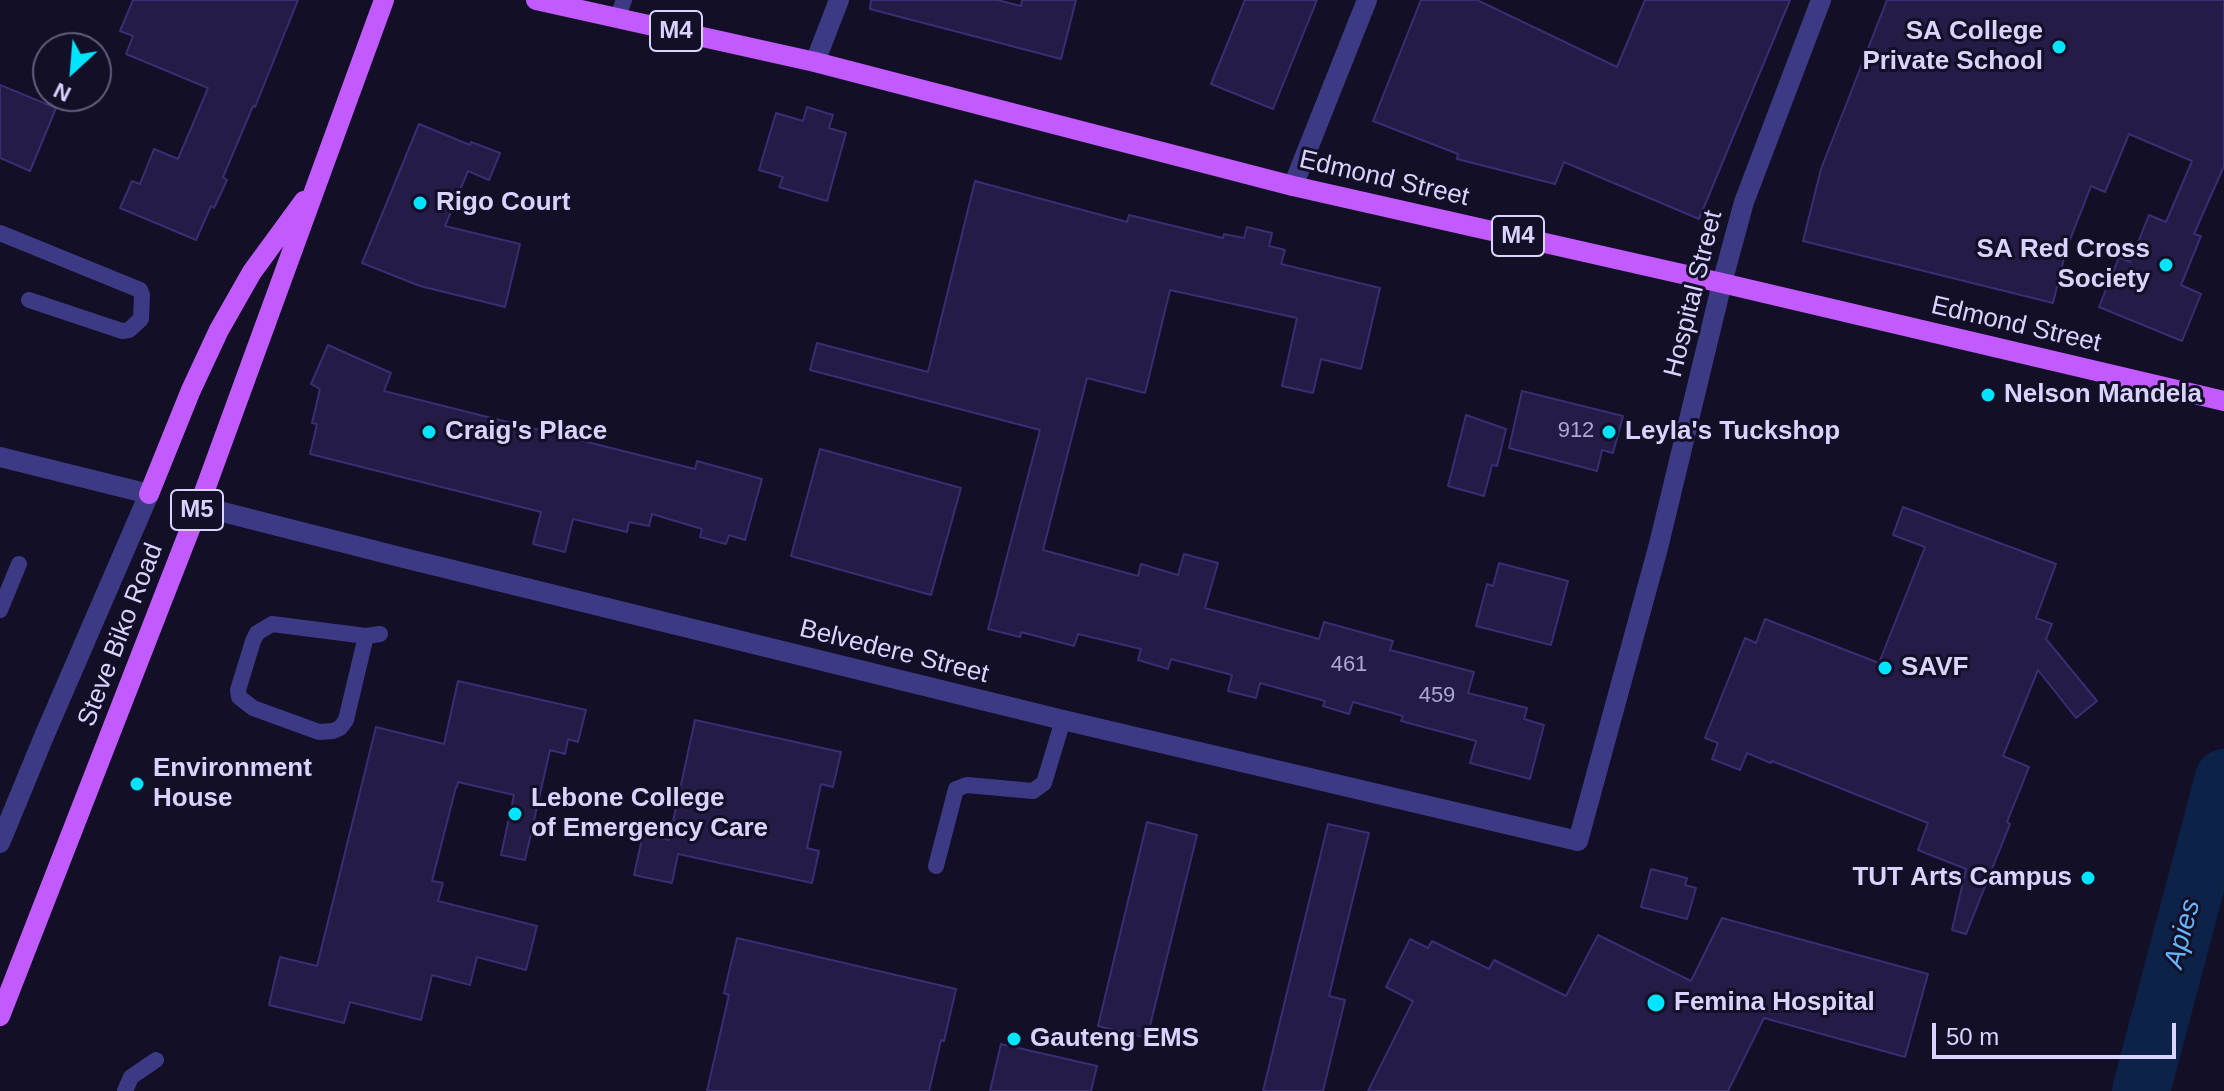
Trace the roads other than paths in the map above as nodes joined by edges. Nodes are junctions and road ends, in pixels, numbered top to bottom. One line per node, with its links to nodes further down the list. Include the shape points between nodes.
1 (384, 0): 8 (main road, Steve Biko Road / M5)
2 (536, 0): 6 (main road, Edmond Street / M4)
3 (839, 0): 7 (street)
4 (1367, 0): 9 (street)
5 (1821, 0): 11 (street, Hospital Street, via 1744,202)
6 (620, 9): 7 (main road, Edmond Street / M4)
7 (815, 62): 9 (main road, Edmond Street / M4)
8 (318, 182): 15 (main road, via 252,272 219,330); 16 (main road, Steve Biko Road / M5)
9 (1293, 186): 11 (main road, Edmond Street / M4)
10 (0, 233): 12 (lane, via 140,290 141,319 122,331)
11 (1722, 283): 13 (main road, Edmond Street / M4); 21 (street, Hospital Street, via 1658,548)
12 (29, 300)
13 (2224, 401)
14 (0, 457): 15 (street)
15 (149, 494): 22 (street)
16 (199, 506): 20 (street, Belvedere Street); 24 (main road, Steve Biko Road / M5)
17 (19, 564): 18 (lane)
18 (0, 610)
19 (373, 635): 19 (lane, via 272,624 253,641 239,697 253,708 319,732 340,728)
20 (1063, 720): 21 (street, Belvedere Street); 23 (lane, via 1044,783 1033,791 967,785 956,789)
21 (1578, 841)
22 (0, 843)
23 (936, 866)
24 (0, 1016)
25 (156, 1060): 26 (lane, via 131,1077)
26 (125, 1091)

